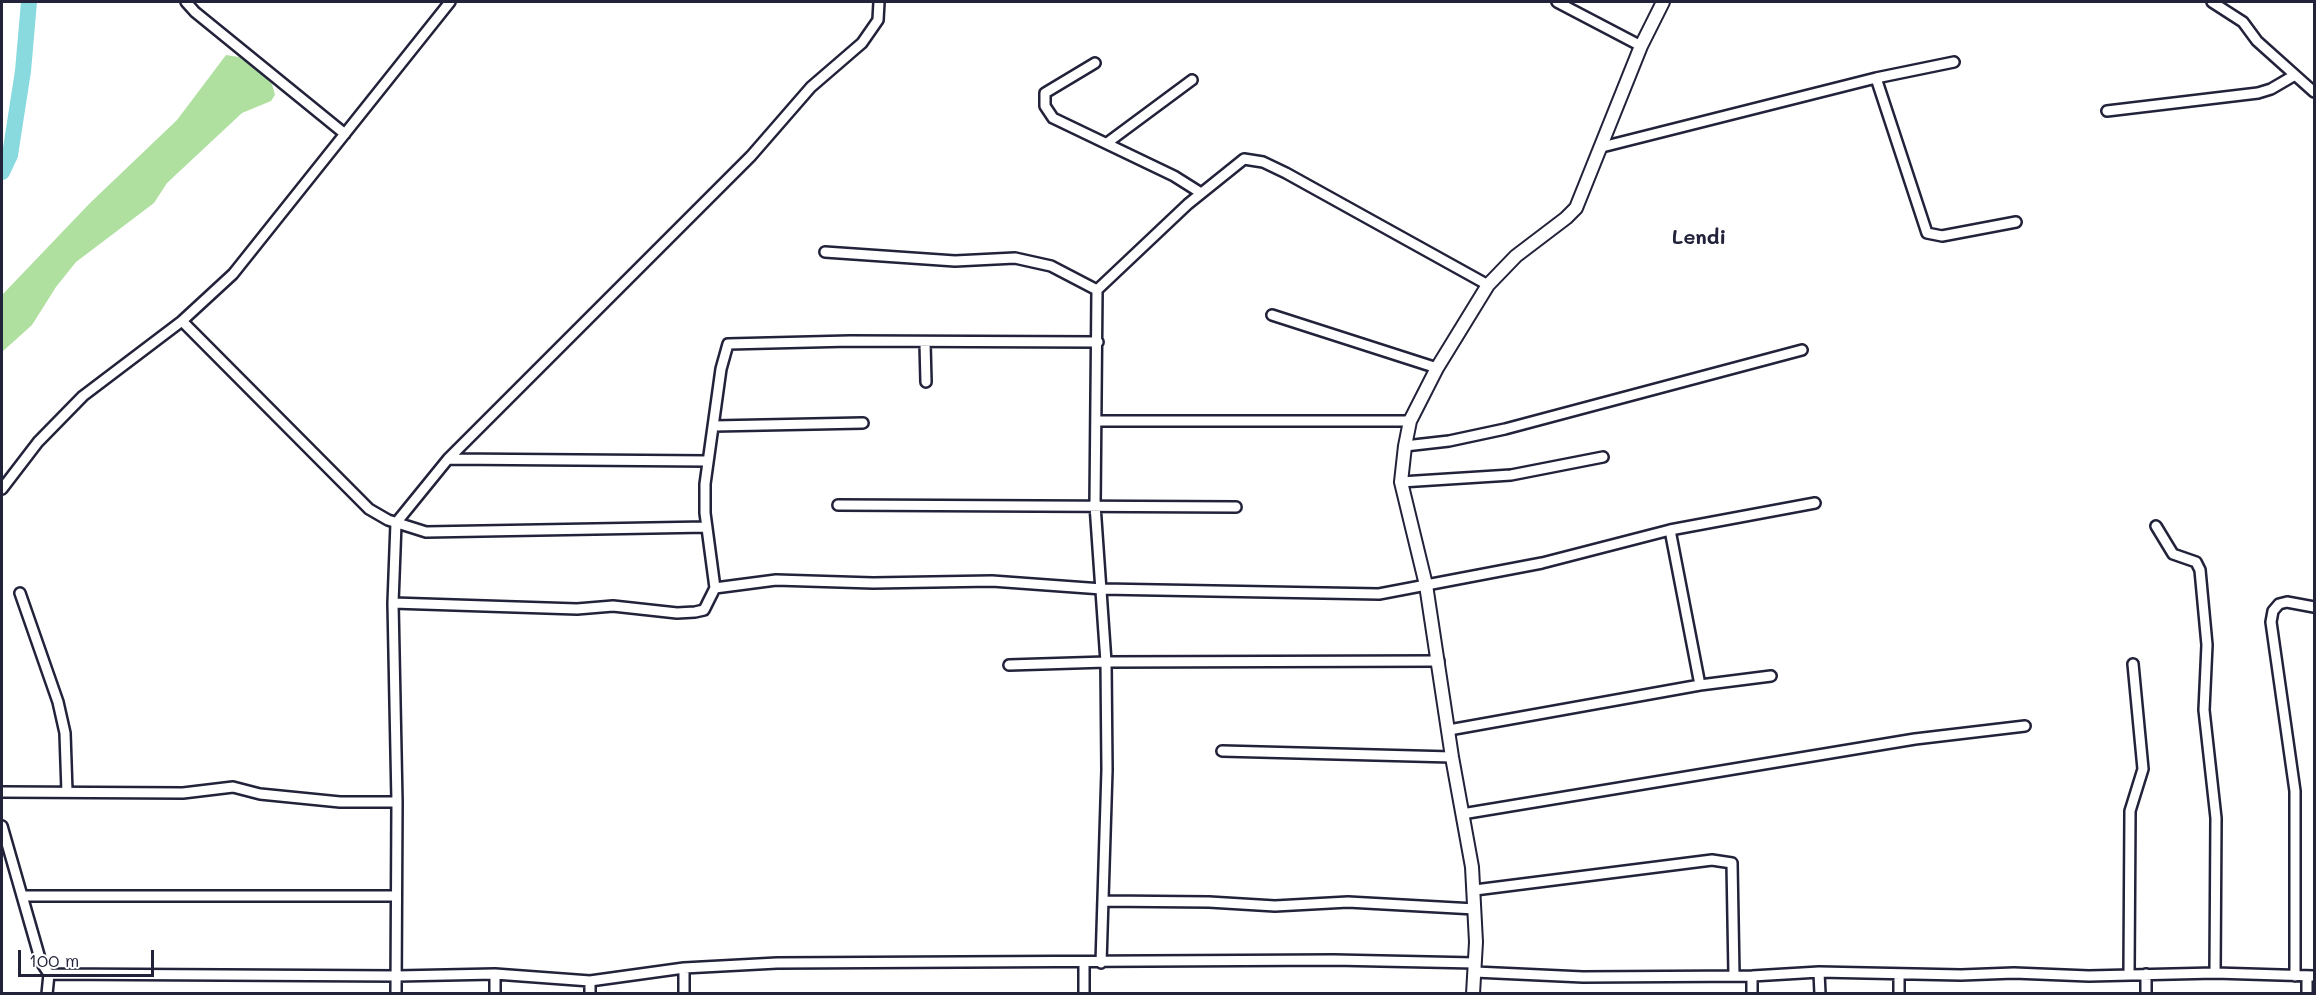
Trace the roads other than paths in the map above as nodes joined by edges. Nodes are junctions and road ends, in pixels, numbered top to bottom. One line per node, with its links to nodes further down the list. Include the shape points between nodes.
1 (186, 2): 15 (street)
2 (450, 2): 15 (street)
3 (879, 2): 36 (street, via 878,20 862,43 811,87 751,156)
4 (1557, 2): 7 (street)
5 (1663, 2): 7 (main road)
6 (2212, 2): 10 (street, via 2243,22 2257,41)
7 (1641, 46): 17 (main road)
8 (1954, 62): 11 (street)
9 (1095, 63): 16 (street, via 1051,88 1044,99 1053,118)
10 (2295, 75): 13 (street); 14 (street, via 2258,93)
11 (1876, 78): 17 (street); 19 (street, via 1927,234 1942,236)
12 (1192, 80): 16 (street)
13 (2314, 92)
14 (2107, 111)
15 (345, 134): 24 (street, via 233,274)
16 (1107, 143): 18 (street)
17 (1602, 147): 21 (main road, via 1576,208 1516,256)
18 (1201, 193): 21 (street, via 1244,159 1263,162); 22 (street)
19 (2016, 222)
20 (825, 252): 22 (street, via 955,261 1015,258 1051,266)
21 (1488, 285): 28 (main road)
22 (1097, 290): 25 (street)
23 (1272, 315): 28 (street)
24 (182, 321): 39 (street, via 76,403 38,442); 44 (street, via 369,509)
25 (1098, 342): 26 (street); 30 (street)
26 (925, 343): 29 (street); 33 (street, via 728,344)
27 (1802, 350): 34 (street, via 1505,429)
28 (1437, 368): 31 (main road)
29 (926, 382)
30 (1096, 421): 31 (street); 42 (street)
31 (1410, 421): 34 (main road)
32 (863, 423): 33 (street)
33 (714, 426): 37 (street)
34 (1405, 446): 38 (main road)
35 (1603, 457): 38 (street, via 1511,475)
36 (448, 459): 37 (street); 44 (street)
37 (707, 461): 46 (street)
38 (1401, 482): 48 (main road)
39 (2, 489)
40 (1815, 503): 47 (street)
41 (838, 505): 42 (street)
42 (1095, 505): 43 (street); 50 (street)
43 (1236, 507)
44 (396, 523): 46 (street, via 426,532); 52 (street)
45 (2156, 526): 80 (street, via 2173,554 2196,562 2200,570 2207,645 2204,710 2216,818)
46 (707, 527): 49 (street)
47 (1670, 530): 48 (street, via 1542,563); 59 (street)
48 (1426, 585): 50 (street, via 1379,594); 55 (main road)
49 (715, 588): 50 (street, via 801,580 992,581); 52 (street, via 704,610 677,613 613,606 577,609)
50 (1102, 589): 54 (street)
51 (20, 593): 65 (street, via 58,702 65,733)
52 (393, 603): 66 (street)
53 (2314, 607): 88 (street, via 2279,604 2271,622 2295,791)
54 (1106, 662): 55 (street); 57 (street); 72 (street)
55 (1438, 662): 61 (main road)
56 (2133, 664): 79 (street, via 2143,769 2130,811)
57 (1009, 665)
58 (1770, 676): 59 (street)
59 (1700, 685): 61 (street)
60 (2025, 726): 67 (street, via 1915,739)
61 (1449, 730): 63 (main road)
62 (1222, 751): 63 (street)
63 (1452, 757): 67 (main road)
64 (2, 792): 65 (street)
65 (67, 792): 66 (street, via 183,793 233,787 260,794 340,802)
66 (397, 802): 71 (street)
67 (1462, 814): 69 (main road)
68 (2, 826): 70 (street)
69 (1475, 890): 73 (main road); 85 (street, via 1712,860 1732,862)
70 (22, 896): 71 (street); 81 (street, via 41,962)
71 (396, 896): 86 (street)
72 (1103, 901): 73 (street, via 1275,906 1348,902); 75 (street)
73 (1475, 909): 77 (main road)
74 (1084, 962): 75 (street); 76 (street, via 938,960); 96 (street)
75 (1101, 963): 77 (street, via 1356,960)
76 (684, 968): 90 (street); 95 (street)
77 (1475, 968): 85 (street, via 1583,977); 97 (main road)
78 (1819, 972): 83 (street); 87 (street); 99 (street)
79 (2129, 973): 83 (street); 84 (street)
80 (2216, 973): 84 (street); 88 (street)
81 (49, 974): 86 (street); 91 (street)
82 (495, 974): 86 (street); 90 (street); 93 (street)
83 (1899, 974): 100 (street)
84 (2146, 974): 101 (street)
85 (1734, 975): 87 (street)
86 (397, 976): 92 (street)
87 (1752, 976): 98 (street)
88 (2295, 976): 89 (street)
89 (2311, 976): 102 (street)
90 (590, 981): 94 (street)
91 (47, 993)
92 (396, 993)
93 (495, 993)
94 (590, 993)
95 (684, 993)
96 (1084, 993)
97 (1473, 993)
98 (1752, 993)
99 (1820, 993)
100 (1899, 993)
101 (2146, 993)
102 (2307, 993)

